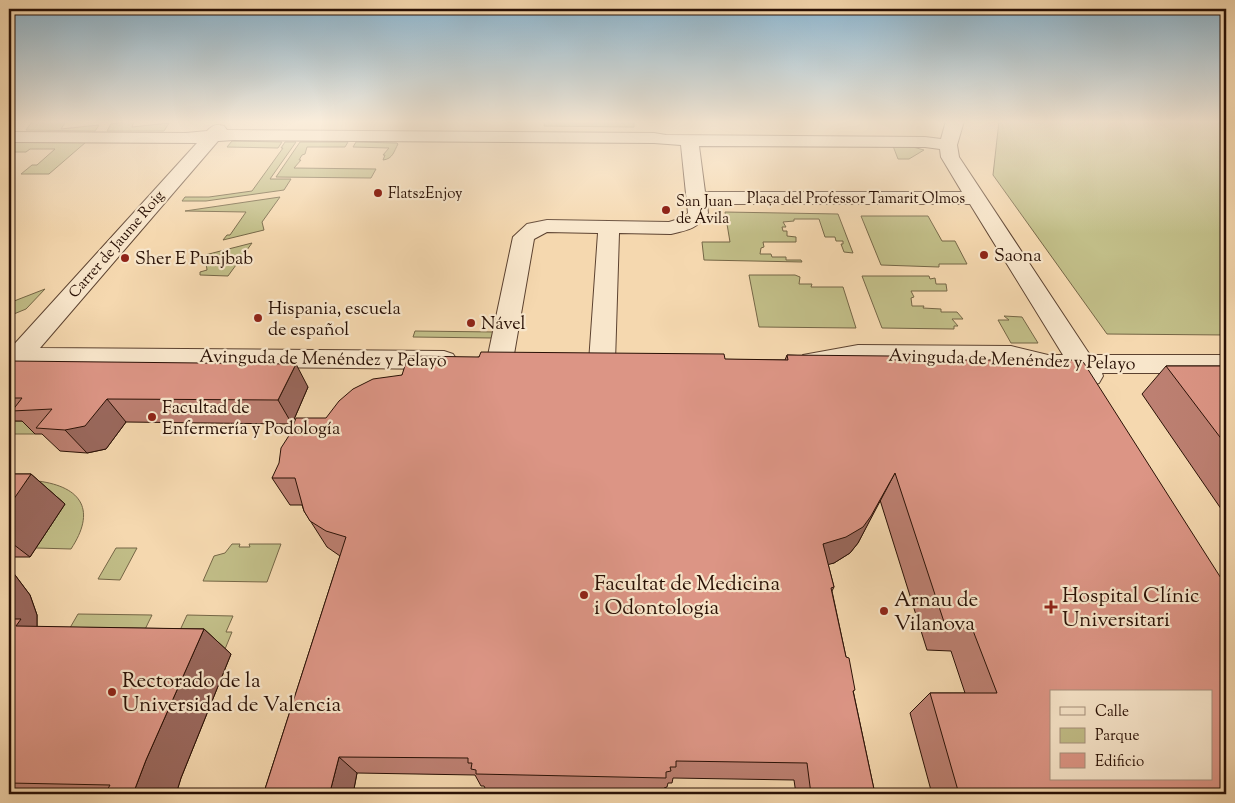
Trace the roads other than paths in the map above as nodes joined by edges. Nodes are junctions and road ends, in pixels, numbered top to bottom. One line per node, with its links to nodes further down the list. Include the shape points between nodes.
1 (192, 158): 8 (street, Carrer de Jaume Roig)
2 (691, 158): 4 (street)
3 (951, 158): 5 (street)
4 (696, 198): 5 (street, Plaça del Professor Tamarit Olmos); 6 (street, via 696,218 684,225 671,228)
5 (976, 198): 12 (street)
6 (608, 227): 7 (street, via 535,227 524,237); 10 (street, via 612,362)
7 (484, 360): 8 (street, Avinguda de Menéndez y Pelayo); 9 (street, Avinguda de Menéndez y Pelayo)
8 (12, 361)
9 (528, 361)
10 (574, 361)
11 (790, 361): 12 (street, Avinguda de Menéndez y Pelayo, via 858,354 1011,355 1048,364)
12 (1083, 364): 13 (street, Avinguda de Menéndez y Pelayo); 14 (street)
13 (1226, 364)
14 (1103, 396)

